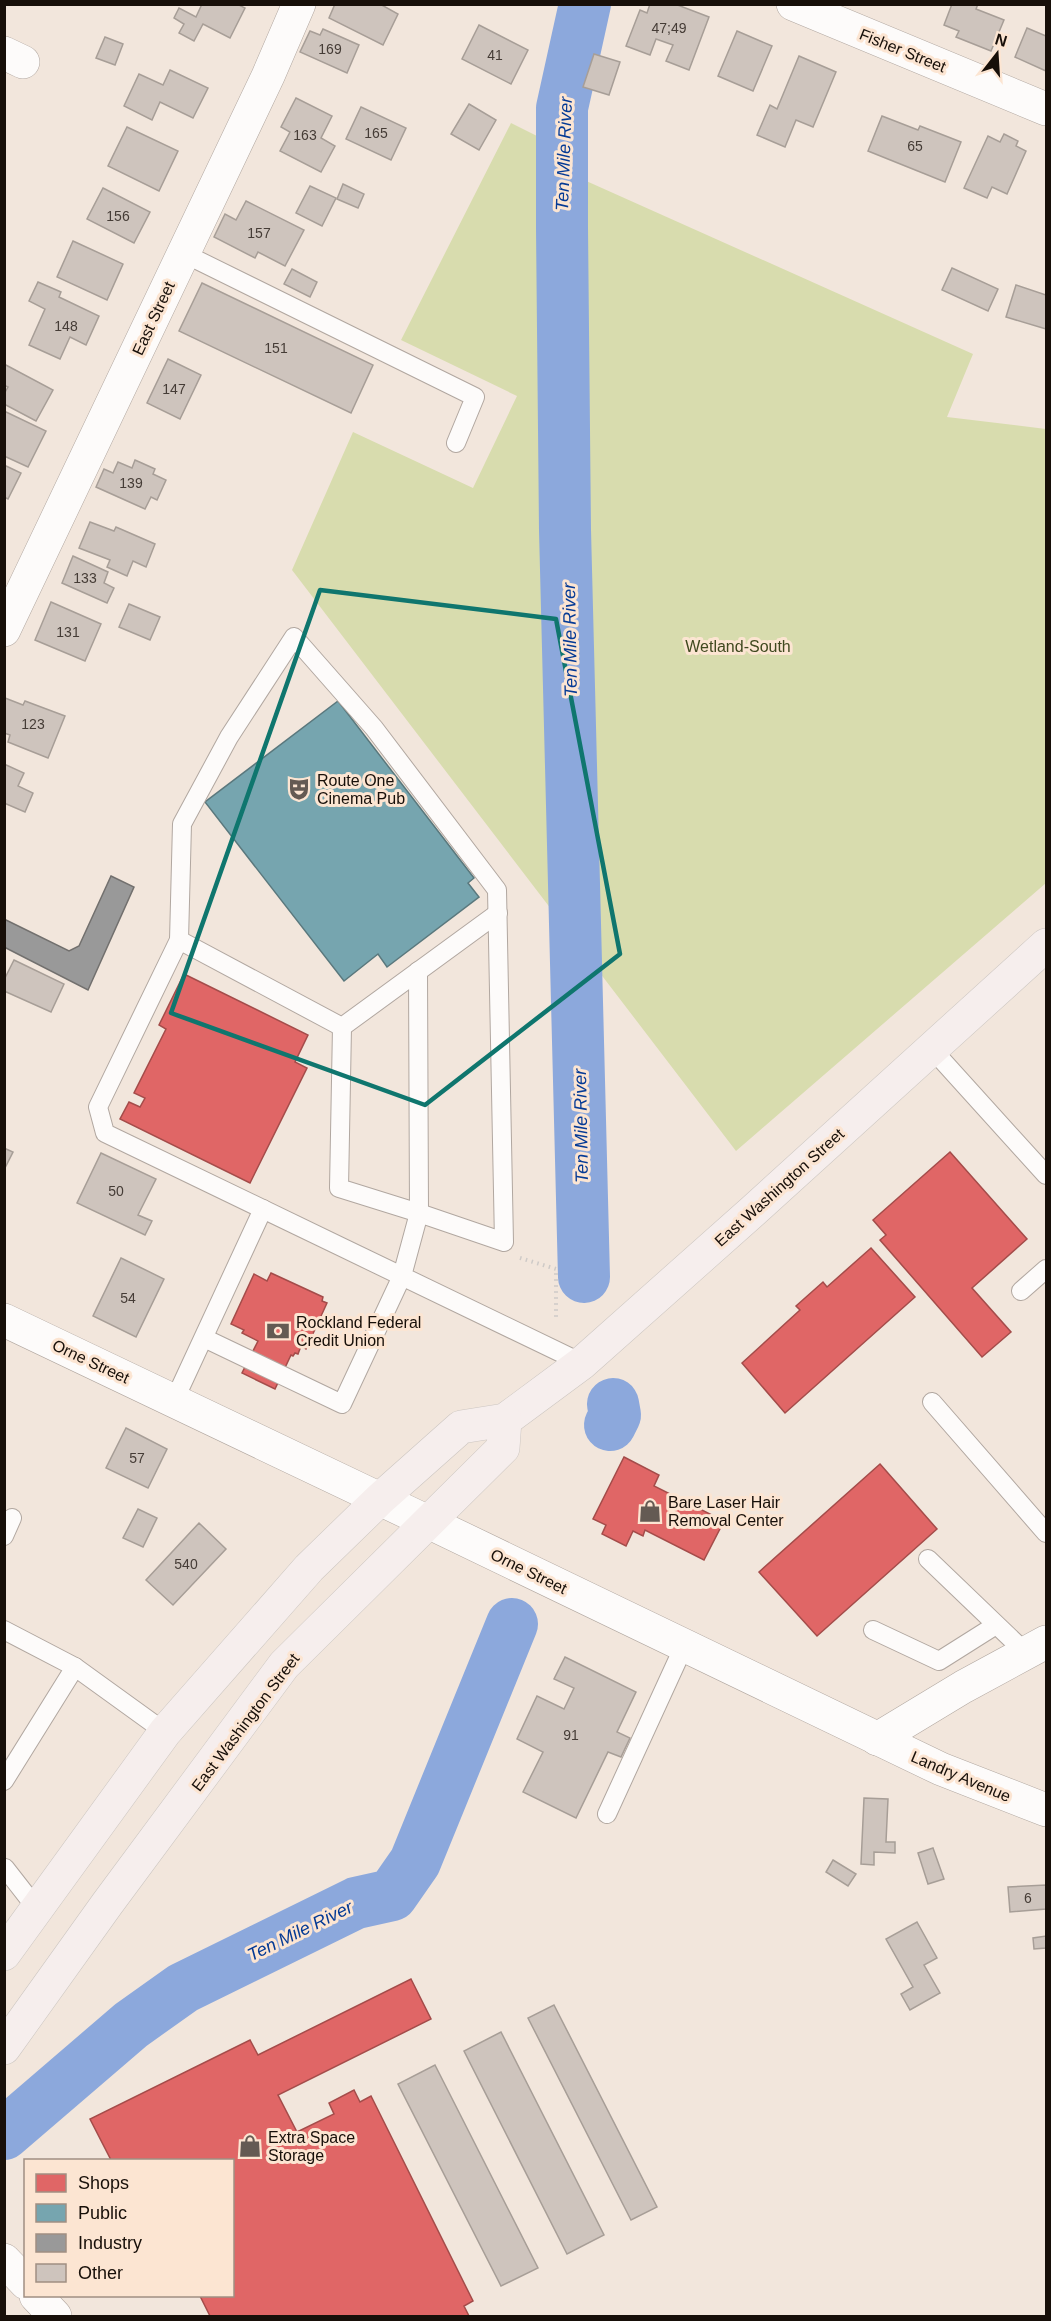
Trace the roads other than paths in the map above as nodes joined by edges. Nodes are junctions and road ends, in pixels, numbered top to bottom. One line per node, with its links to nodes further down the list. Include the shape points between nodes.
1 (299, 4): 4 (street, East Street)
2 (793, 4): 3 (street, Fisher Street)
3 (1047, 109)
4 (183, 253): 5 (lane, via 475,397); 6 (street, East Street)
5 (456, 443)
6 (8, 616)
7 (498, 913): 8 (lane, via 497,890 374,728 294,637 229,737 183,824); 10 (lane); 15 (lane, via 504,1242)
8 (179, 940): 11 (lane); 14 (lane, via 98,1107 105,1133)
9 (1047, 945): 12 (main road, East Washington Street)
10 (418, 971): 11 (lane); 15 (lane)
11 (342, 1027): 15 (lane, via 339,1188)
12 (932, 1049): 13 (lane); 21 (main road, East Washington Street)
13 (1047, 1175)
14 (263, 1209): 17 (lane); 20 (lane)
15 (419, 1213): 17 (lane)
16 (1047, 1269): 18 (lane)
17 (402, 1276): 20 (lane, via 342,1404); 21 (lane)
18 (1021, 1292)
19 (4, 1320): 22 (street, Orne Street)
20 (204, 1338): 22 (lane)
21 (582, 1363): 24 (main road, East Washington Street)
22 (174, 1401): 25 (street, Orne Street)
23 (932, 1402): 28 (lane)
24 (505, 1420): 25 (main road, East Washington Street, via 461,1427); 27 (main road, East Washington Street, via 503,1448)
25 (380, 1499): 27 (street, Orne Street); 37 (main road, East Washington Street, via 309,1568)
26 (12, 1518): 29 (lane)
27 (428, 1522): 34 (street, Orne Street); 45 (main road, East Washington Street, via 284,1665)
28 (1047, 1533)
29 (4, 1536)
30 (928, 1559): 31 (lane)
31 (996, 1625): 33 (lane, via 939,1661); 35 (lane)
32 (4, 1630): 36 (lane)
33 (873, 1630)
34 (684, 1646): 38 (street, Orne Street); 41 (lane)
35 (1036, 1648): 38 (street)
36 (75, 1667): 37 (lane); 39 (lane)
37 (165, 1732): 43 (main road, East Washington Street)
38 (877, 1739): 40 (street, Landry Avenue, via 952,1774)
39 (4, 1781)
40 (1047, 1810)
41 (607, 1814)
42 (5, 1867): 43 (lane)
43 (37, 1909): 44 (main road, East Washington Street)
44 (4, 1954)
45 (4, 2048)
46 (4, 2260): 47 (street)
47 (24, 2281)
48 (38, 2297): 49 (street)
49 (55, 2316)

